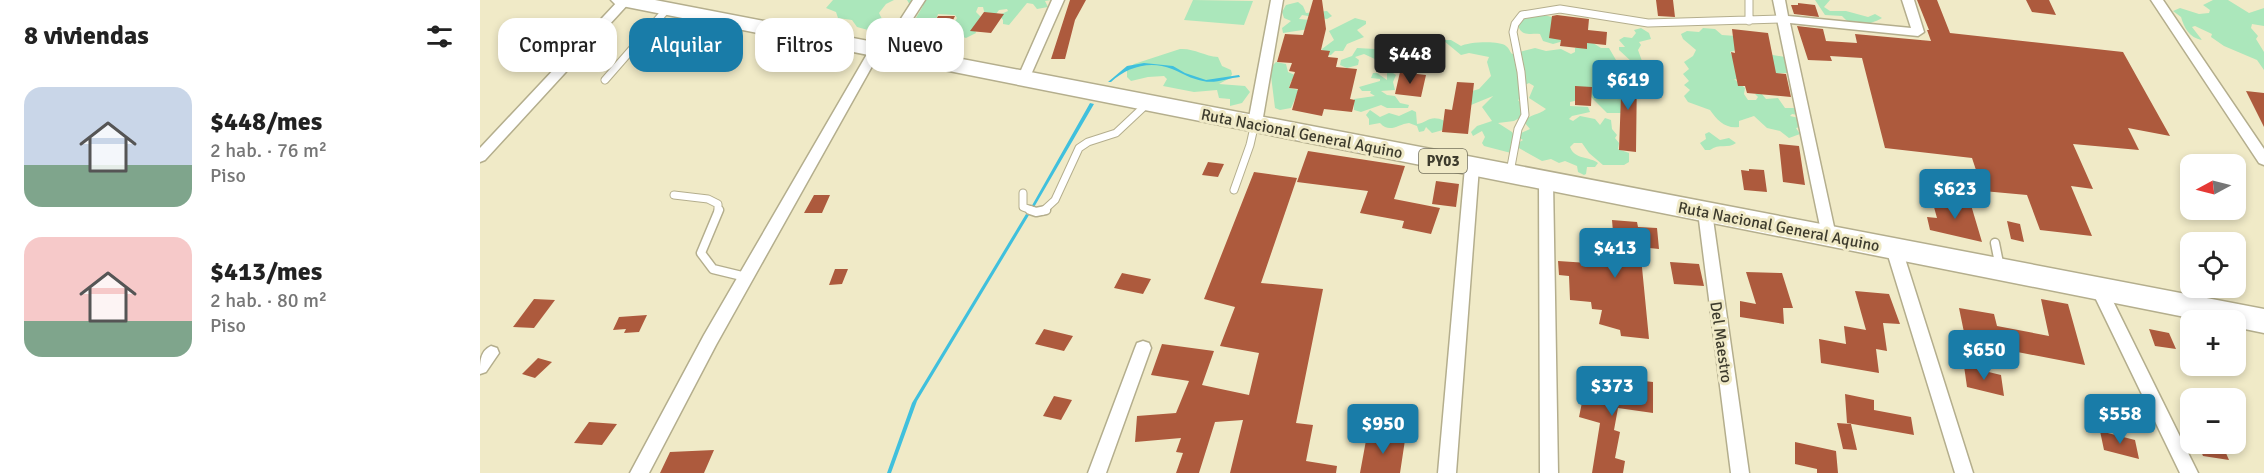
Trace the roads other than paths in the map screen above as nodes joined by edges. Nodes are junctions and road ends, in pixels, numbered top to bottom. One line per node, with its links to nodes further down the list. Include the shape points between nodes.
1 (919, 0): 9 (street)
2 (1058, 0): 15 (street)
3 (1277, 0): 18 (street)
4 (1749, 0): 11 (lane)
5 (1779, 0): 10 (street)
6 (1908, 0): 10 (street, via 1918,32)
7 (2157, 0): 20 (street)
8 (640, 3): 12 (highway, Ruta Nacional General Aquino / PY03); 16 (lane); 19 (street)
9 (905, 18)
10 (1783, 19): 11 (lane); 28 (street)
11 (1749, 21): 22 (lane, via 1648,22 1560,9 1522,15 1513,32 1525,115 1518,129)
12 (866, 47)
13 (964, 66): 15 (highway, Ruta Nacional General Aquino / PY03)
14 (868, 72): 32 (street)
15 (1024, 77): 17 (highway, Ruta Nacional General Aquino / PY03)
16 (604, 80)
17 (1149, 102): 18 (highway, Ruta Nacional General Aquino / PY03); 25 (lane, via 1116,134 1079,148 1055,200 1045,211 1023,207)
18 (1255, 123): 21 (highway, Ruta Nacional General Aquino / PY03); 24 (lane)
19 (480, 157)
20 (2264, 160)
21 (1472, 166): 22 (highway, Ruta Nacional General Aquino / PY03); 40 (street)
22 (1510, 174): 23 (highway, Ruta Nacional General Aquino / PY03)
23 (1546, 181): 27 (highway, Ruta Nacional General Aquino / PY03); 41 (street)
24 (1234, 190)
25 (1023, 193)
26 (674, 195): 32 (lane, via 718,204 717,218 701,253 709,268 716,272)
27 (1705, 212): 28 (highway, Ruta Nacional General Aquino / PY03); 42 (street, Del Maestro)
28 (1829, 236): 30 (highway, Ruta Nacional General Aquino / PY03)
29 (1995, 243): 31 (lane)
30 (1894, 249): 31 (highway, Ruta Nacional General Aquino / PY03); 43 (street)
31 (2000, 270): 33 (highway, Ruta Nacional General Aquino / PY03)
32 (746, 277): 38 (street)
33 (2099, 290): 34 (highway, Ruta Nacional General Aquino / PY03); 44 (street)
34 (2264, 321)
35 (1143, 348): 39 (street)
36 (491, 353): 37 (street)
37 (480, 367)
38 (639, 473)
39 (1097, 473)
40 (1447, 473)
41 (1549, 473)
42 (1740, 473)
43 (1964, 473)
44 (2189, 473)

